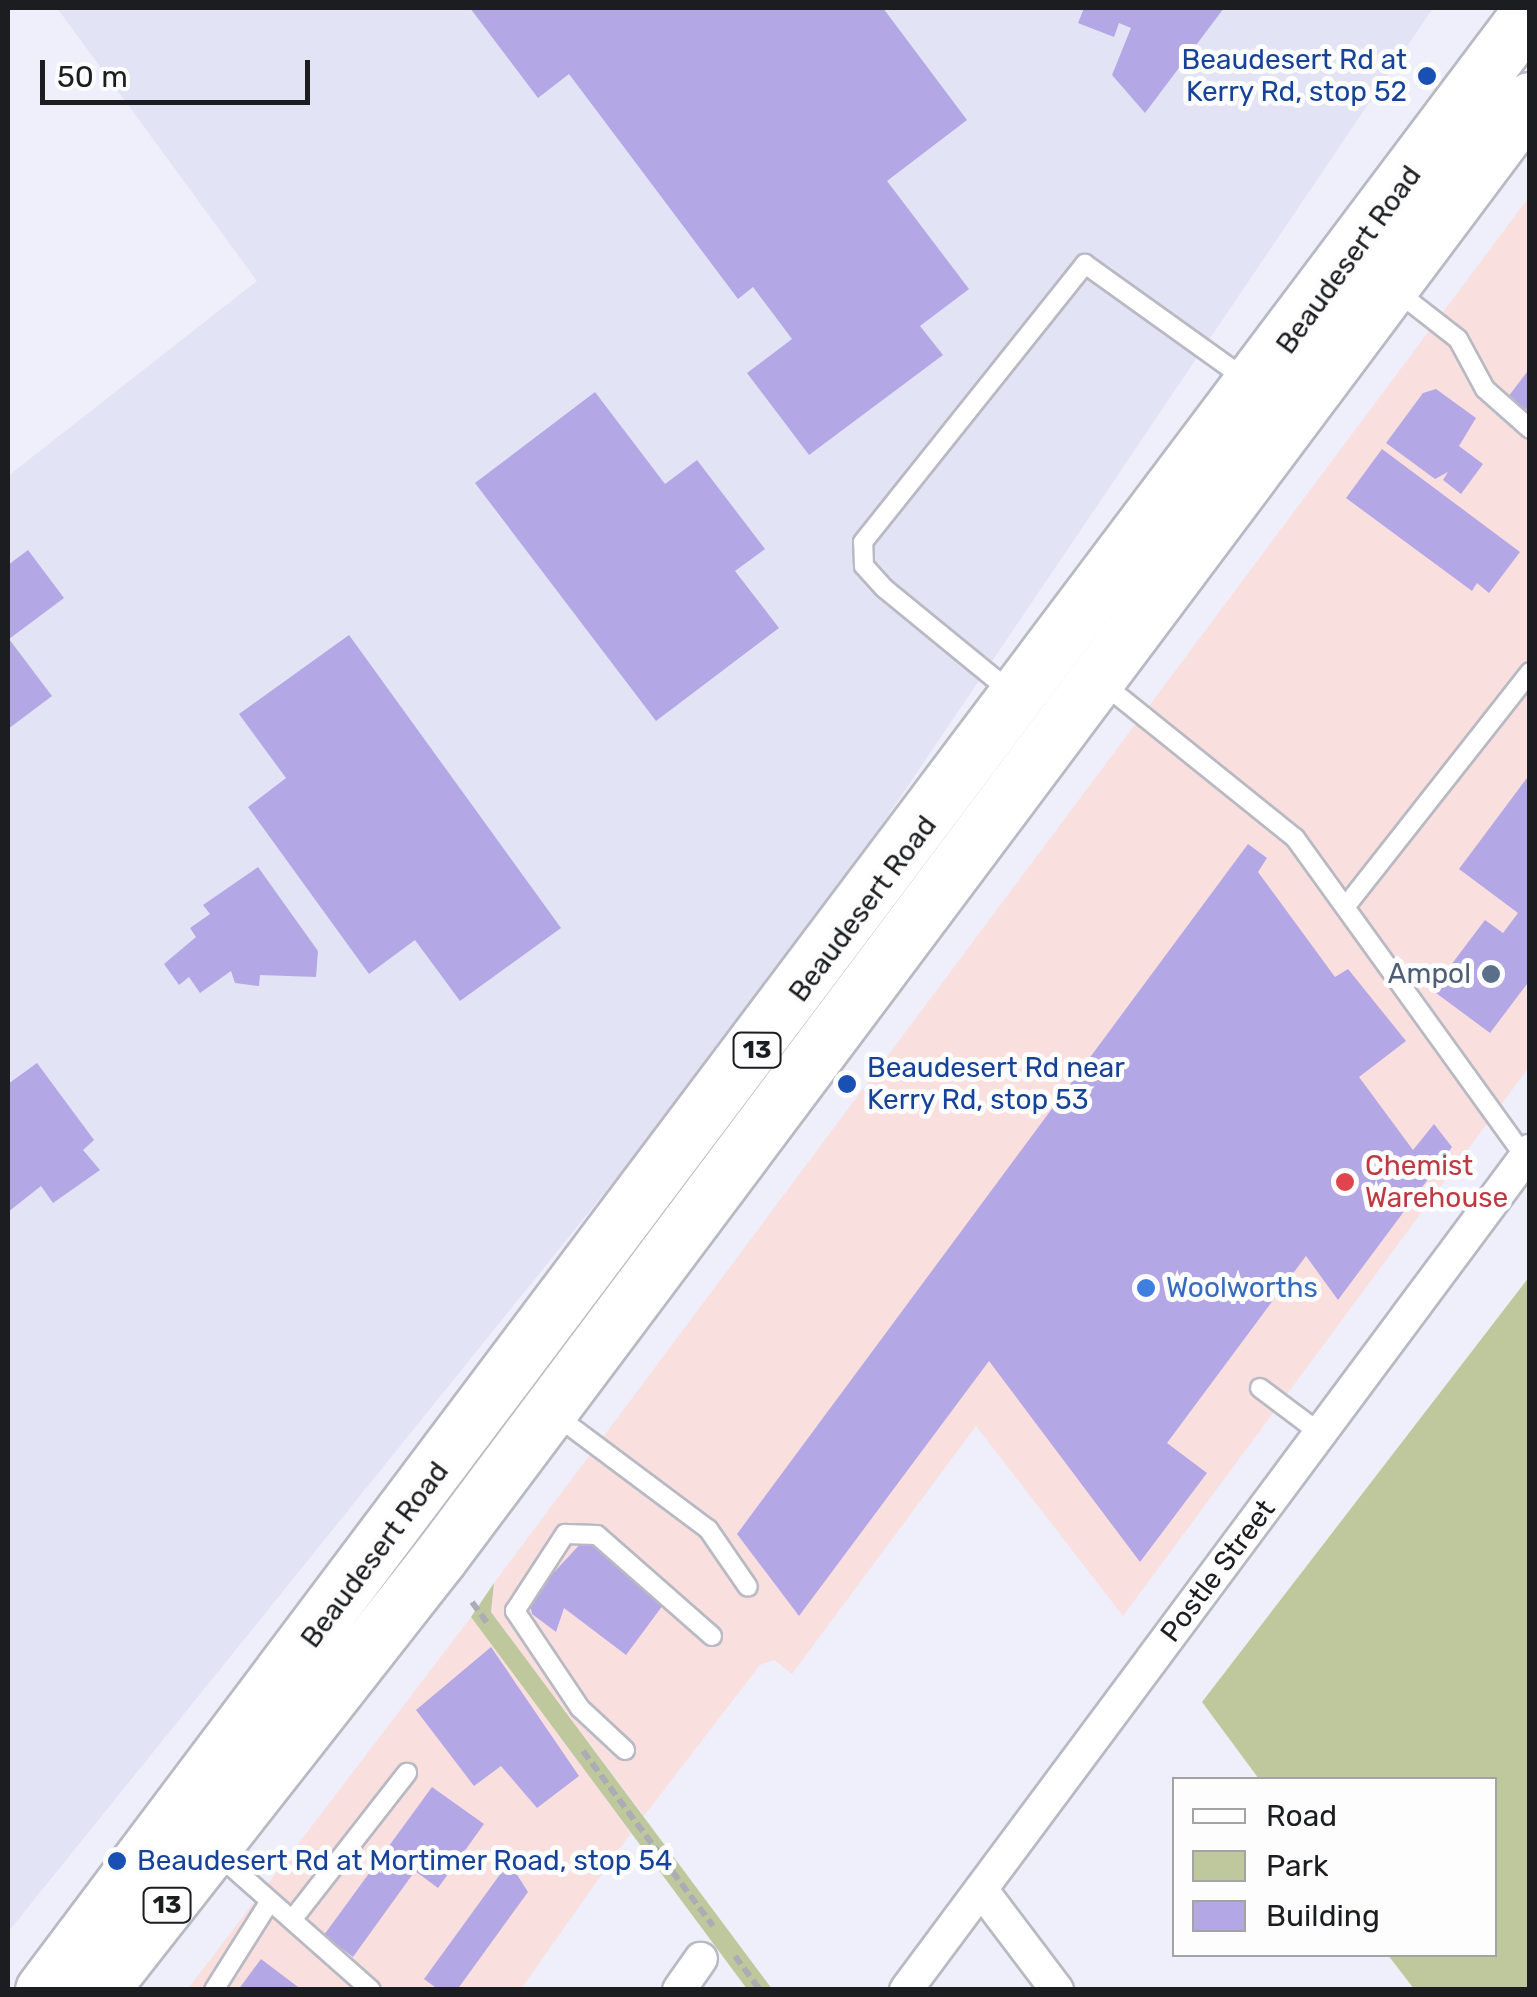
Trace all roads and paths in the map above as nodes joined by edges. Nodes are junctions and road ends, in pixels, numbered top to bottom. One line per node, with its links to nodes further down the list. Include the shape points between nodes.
1 (1530, 12): 4 (highway, Beaudesert Road / 13)
2 (1530, 100): 3 (highway, Beaudesert Road / 13)
3 (1389, 286): 5 (lane, via 1458,338 1485,389); 7 (highway, Beaudesert Road / 13)
4 (1256, 386): 8 (highway, Beaudesert Road / 13); 8 (lane, via 1085,264 864,542 864,566 884,588)
5 (1530, 430)
6 (1530, 672): 9 (lane)
7 (1097, 679): 9 (lane, via 1260,804); 12 (highway, Beaudesert Road / 13)
8 (1022, 699): 26 (highway, Beaudesert Road / 13)
9 (1346, 906): 10 (lane)
10 (1527, 1154): 13 (street, Postle Street)
11 (1260, 1388): 13 (lane)
12 (550, 1411): 14 (lane, via 708,1529); 21 (highway, Beaudesert Road / 13)
13 (1320, 1433): 22 (street, Postle Street)
14 (748, 1586)
15 (472, 1602): 16 (path)
16 (495, 1633)
17 (712, 1636): 19 (lane, via 597,1535 565,1534 517,1601 519,1625)
18 (576, 1741): 31 (path)
19 (625, 1750)
20 (407, 1774): 24 (lane)
21 (211, 1849): 23 (lane); 27 (highway, Beaudesert Road / 13)
22 (983, 1892): 32 (street, Postle Street); 33 (street)
23 (270, 1901): 24 (lane); 28 (lane)
24 (292, 1920): 29 (lane)
25 (701, 1959): 30 (street)
26 (43, 1990)
27 (100, 1990)
28 (214, 1990)
29 (371, 1990)
30 (679, 1990)
31 (760, 1990)
32 (906, 1990)
33 (1057, 1990)

